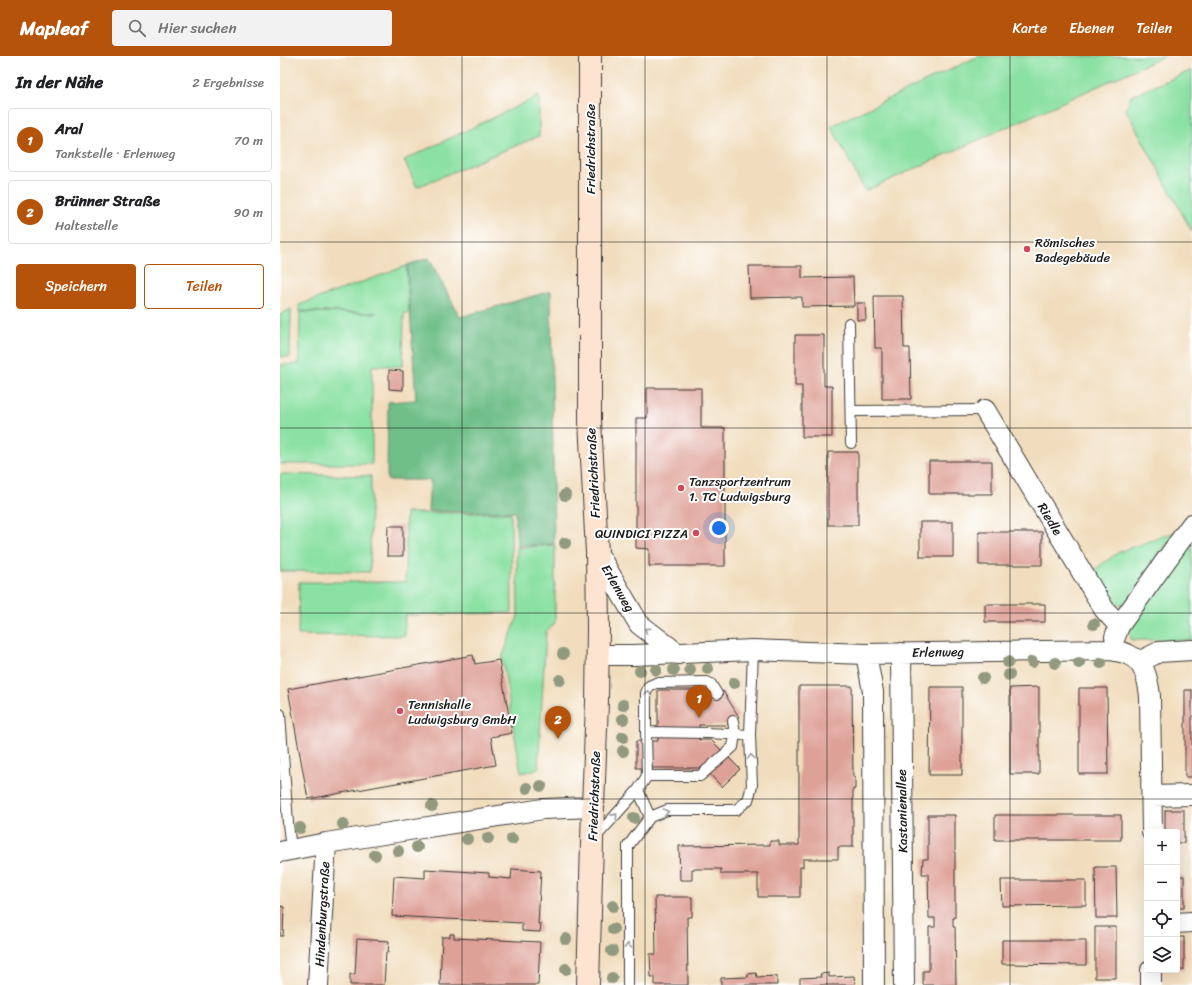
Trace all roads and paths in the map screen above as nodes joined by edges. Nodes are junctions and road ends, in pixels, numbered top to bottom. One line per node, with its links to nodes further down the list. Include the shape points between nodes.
1 (590, 56): 7 (main road, Friedrichstraße, via 590,421)
2 (849, 323): 4 (lane)
3 (985, 410): 4 (lane); 8 (street, Riedle, via 1104,609)
4 (850, 411): 5 (lane)
5 (851, 443)
6 (1192, 524): 8 (street)
7 (597, 552): 13 (street, Erlenweg, one-way to 7, via 640,624); 15 (main road, Friedrichstraße)
8 (1119, 626): 10 (street)
9 (753, 650): 13 (street, Erlenweg); 14 (street, Erlenweg); 22 (lane)
10 (1110, 650): 12 (street, Erlenweg); 16 (street, Erlenweg, via 1129,655)
11 (1192, 650): 16 (street, via 1159,652)
12 (901, 653): 14 (street, Erlenweg); 37 (street, Kastanienallee)
13 (678, 654): 15 (street, Erlenweg)
14 (866, 654): 36 (street, Kastanienallee, via 873,692)
15 (598, 655): 27 (main road, Friedrichstraße)
16 (1139, 662): 25 (street, via 1148,681 1150,696)
17 (717, 694): 20 (lane, one-way to 17, via 646,693 649,686 656,683 707,682)
18 (280, 714): 32 (lane, via 288,823)
19 (733, 721): 21 (lane)
20 (646, 732): 21 (lane); 23 (lane)
21 (735, 734): 22 (lane); 23 (lane, via 733,747 700,776)
22 (750, 735): 28 (lane, one-way to 22, via 667,810 736,810 748,800 752,786)
23 (647, 776): 24 (lane)
24 (638, 790): 28 (lane); 30 (lane, one-way to 24)
25 (1152, 796): 26 (street); 29 (street)
26 (1192, 796)
27 (593, 807): 30 (main road, Friedrichstraße); 31 (street, via 543,809)
28 (650, 817): 40 (lane, one-way to 28, via 628,846)
29 (1152, 829)
30 (592, 842): 39 (main road, Friedrichstraße)
31 (326, 843): 32 (street); 38 (street, Hindenburgstraße)
32 (286, 851)
33 (1192, 922): 34 (street)
34 (1180, 923)
35 (1151, 973): 41 (street)
36 (874, 976): 37 (street, Kastanienallee)
37 (904, 977)
38 (318, 985)
39 (588, 985)
40 (628, 985)
41 (1151, 985)

